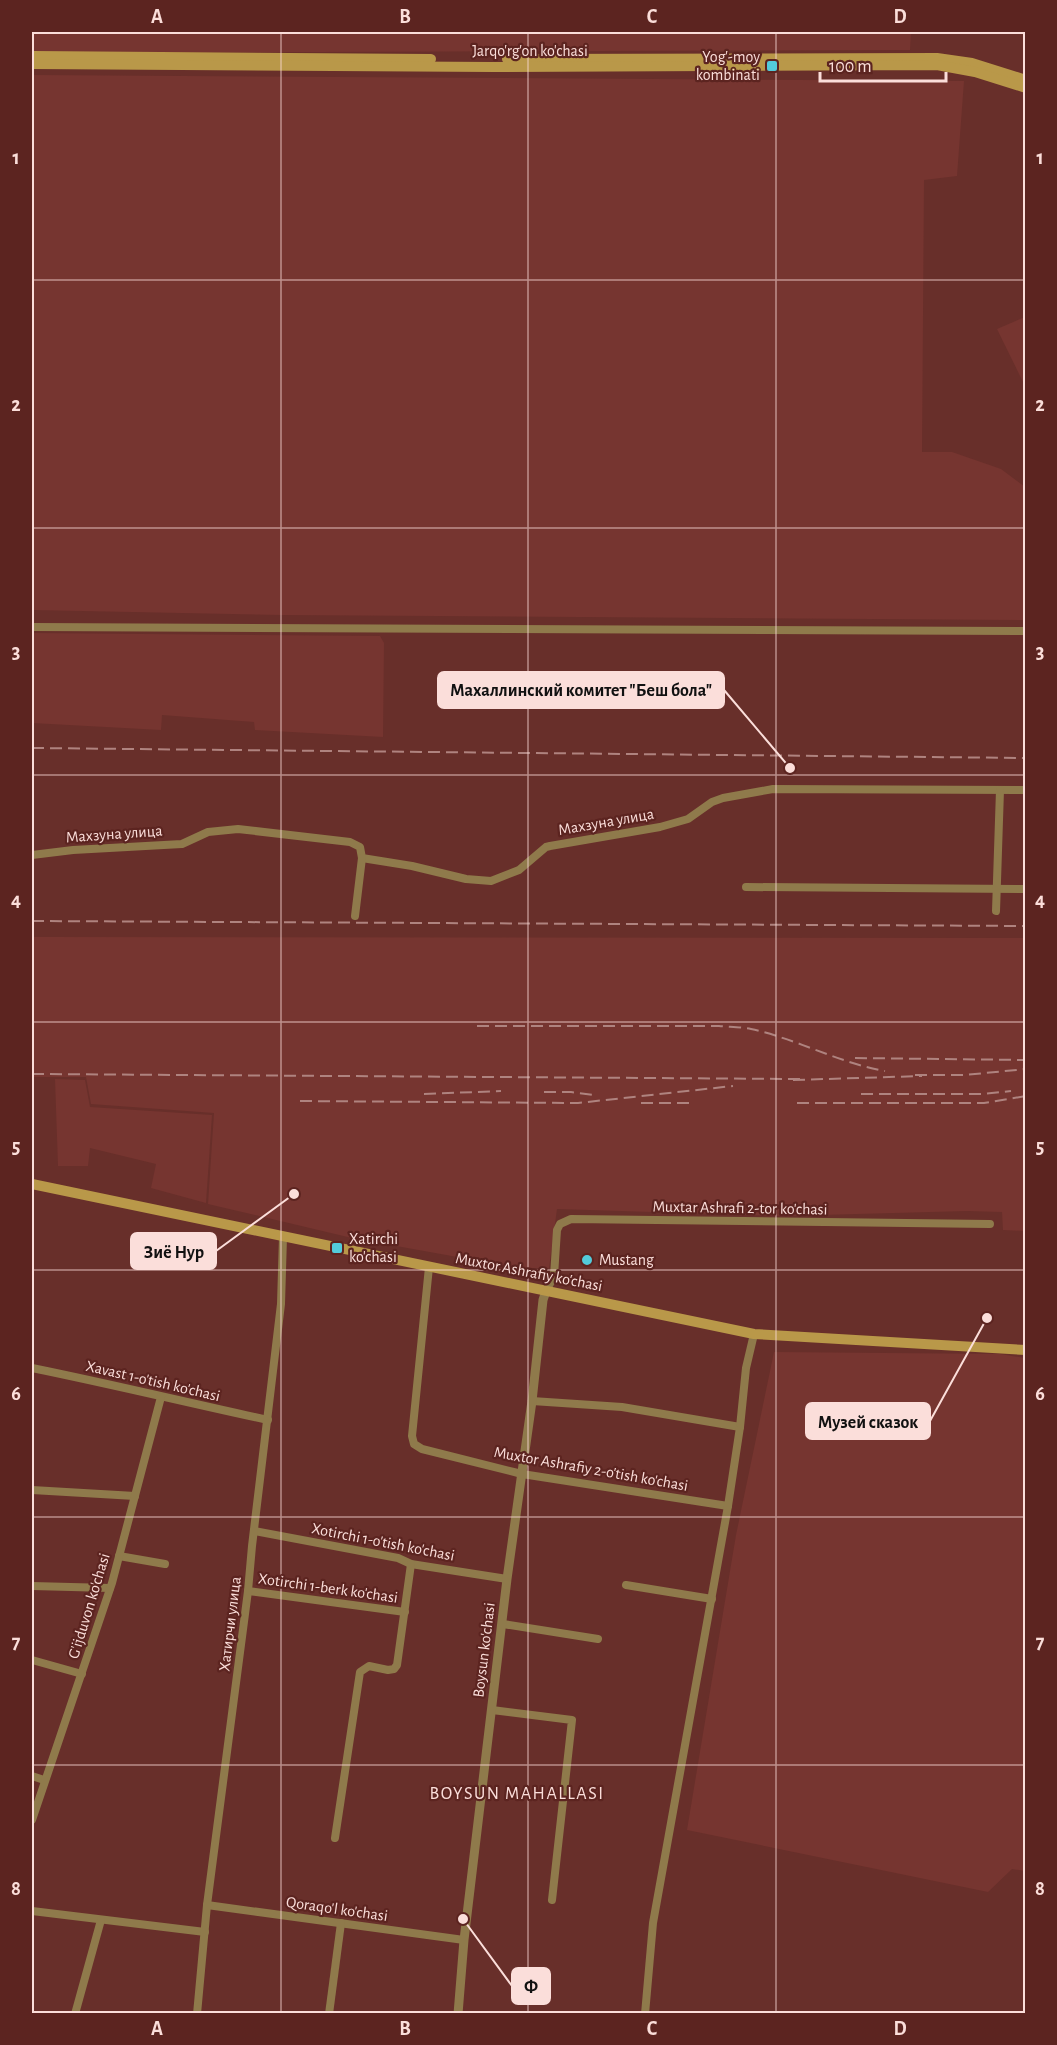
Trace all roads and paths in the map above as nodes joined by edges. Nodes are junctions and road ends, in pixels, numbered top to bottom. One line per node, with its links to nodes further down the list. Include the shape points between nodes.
1 (32, 57): 3 (main road, Jarqo'rg'on ko'chasi, via 938,58 972,63)
2 (32, 64): 4 (main road, Jarqo'rg'on ko'chasi, via 937,65)
3 (1026, 80)
4 (1026, 88)
5 (32, 627): 6 (street)
6 (1026, 631)
7 (1000, 790): 8 (street, Махзуна улица); 10 (street, Махзуна улица, via 773,789 723,798 688,819 660,827 550,846 519,870 491,881); 13 (street)
8 (1026, 790)
9 (32, 855): 10 (street, Махзуна улица, via 182,844 208,832 238,829 350,842 360,847)
10 (362, 858): 15 (street)
11 (746, 887): 13 (street)
12 (1026, 889): 13 (street)
13 (998, 890): 14 (street)
14 (996, 911)
15 (355, 916)
16 (32, 1184): 18 (main road, Muxtor Ashrafiy ko'chasi)
17 (990, 1224): 20 (street, Muxtar Ashrafi 2-tor ko'chasi, via 571,1219 557,1230 554,1276)
18 (283, 1237): 19 (main road, Muxtor Ashrafiy ko'chasi); 26 (street, Хатирчи улица, via 281,1304)
19 (429, 1267): 20 (main road, Muxtor Ashrafiy ko'chasi); 28 (street, Muxtor Ashrafiy 2-o'tish ko'chasi, via 414,1444)
20 (546, 1291): 21 (main road, Muxtor Ashrafiy ko'chasi); 25 (street, Boysun ko'chasi)
21 (754, 1334): 22 (main road, Muxtor Ashrafiy ko'chasi); 27 (street)
22 (1026, 1350)
23 (32, 1368): 24 (street, Xavast 1-o'tish ko'chasi)
24 (161, 1397): 26 (street, Xavast 1-o'tish ko'chasi); 30 (street, G'ijduvon ko'chasi)
25 (532, 1401): 27 (street, via 622,1407); 28 (street, Boysun ko'chasi)
26 (268, 1420): 32 (street, Хатирчи улица)
27 (740, 1427): 31 (street)
28 (522, 1474): 31 (street, Muxtor Ashrafiy 2-o'tish ko'chasi); 36 (street, Boysun ko'chasi)
29 (32, 1490): 30 (street)
30 (135, 1496): 33 (street, G'ijduvon ko'chasi)
31 (728, 1506): 41 (street)
32 (254, 1531): 35 (street, Xotirchi 1-o'tish ko'chasi, via 398,1558); 40 (street, Хатирчи улица)
33 (119, 1556): 34 (street); 39 (street, G'ijduvon ko'chasi)
34 (165, 1564)
35 (411, 1564): 36 (street, Xotirchi 1-o'tish ko'chasi); 42 (street, Xotirchi 1-berk ko'chasi)
36 (507, 1579): 43 (street, Boysun ko'chasi)
37 (626, 1585): 41 (street)
38 (32, 1586): 39 (street)
39 (110, 1588): 46 (street, G'ijduvon ko'chasi)
40 (248, 1591): 42 (street, Xotirchi 1-berk ko'chasi); 53 (street, Хатирчи улица)
41 (712, 1599): 63 (street, via 653,1923)
42 (405, 1612): 51 (street, Xotirchi 1-berk ko'chasi, via 397,1665 388,1670 369,1666 360,1672)
43 (503, 1624): 44 (street); 47 (street, Boysun ko'chasi)
44 (598, 1639)
45 (32, 1660): 46 (street)
46 (82, 1674): 49 (street, G'ijduvon ko'chasi)
47 (492, 1710): 52 (street, via 572,1720); 58 (street, Boysun ko'chasi)
48 (32, 1776): 49 (street)
49 (44, 1780): 50 (street, G'ijduvon ko'chasi)
50 (32, 1820)
51 (334, 1838)
52 (552, 1900)
53 (207, 1905): 56 (street, Qoraqo'l ko'chasi); 57 (street, Хатирчи улица)
54 (32, 1911): 55 (street)
55 (101, 1920): 57 (street); 59 (street)
56 (341, 1923): 58 (street, Qoraqo'l ko'chasi); 61 (street)
57 (205, 1932): 60 (street, Хатирчи улица)
58 (464, 1940): 62 (street, Boysun ko'chasi)
59 (75, 2013)
60 (197, 2013)
61 (329, 2013)
62 (458, 2013)
63 (645, 2013)

